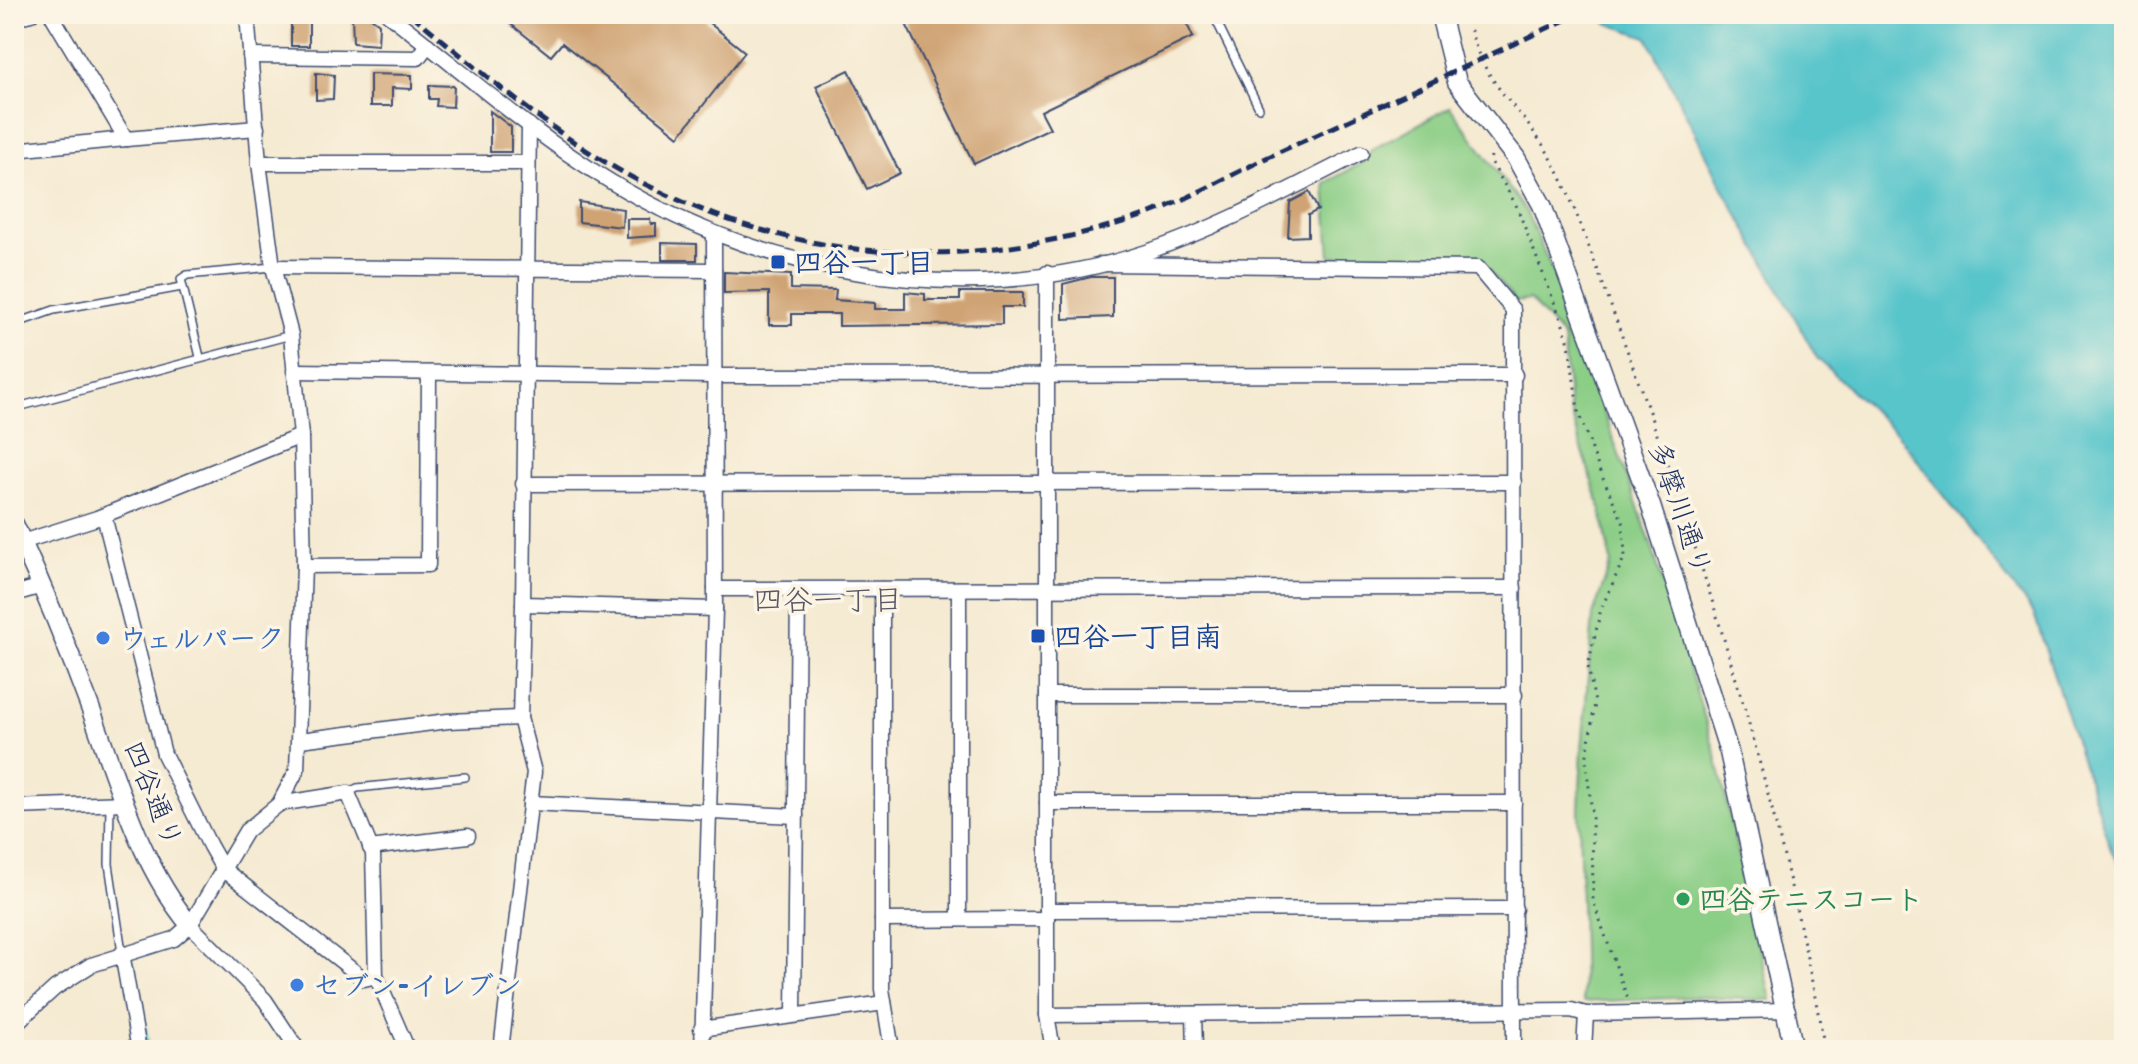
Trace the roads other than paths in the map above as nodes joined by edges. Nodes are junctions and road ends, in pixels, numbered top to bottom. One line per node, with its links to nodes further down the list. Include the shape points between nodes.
1 (31, 14): 7 (street)
2 (51, 14): 13 (street)
3 (247, 14): 9 (street)
4 (388, 14): 8 (street)
5 (1213, 14): 10 (lane)
6 (1440, 14): 80 (street, 多摩川通り, via 1457,82 1516,158 1542,205 1651,506 1729,752)
7 (14, 18)
8 (428, 45): 9 (street, via 418,58); 11 (street)
9 (250, 56): 12 (street)
10 (1259, 108)
11 (529, 125): 17 (street); 18 (street, via 626,190)
12 (257, 128): 13 (street); 16 (street)
13 (126, 139): 14 (street)
14 (14, 150)
15 (1361, 153): 19 (street, via 1188,235)
16 (259, 163): 17 (street); 20 (street)
17 (526, 163): 21 (street)
18 (714, 233): 22 (street); 23 (street, via 787,258 887,277 986,280)
19 (1102, 264): 23 (street); 32 (street, via 1478,268 1513,310)
20 (273, 267): 21 (street); 24 (lane, via 187,275); 26 (street)
21 (525, 269): 22 (street); 30 (street)
22 (714, 270): 33 (street)
23 (1047, 273): 31 (street)
24 (182, 287): 25 (lane, via 54,310); 27 (lane)
25 (14, 324)
26 (291, 335): 27 (lane); 28 (street)
27 (200, 357): 34 (lane)
28 (294, 371): 29 (street); 35 (street)
29 (429, 373): 30 (street); 43 (street, via 428,565)
30 (524, 375): 33 (street); 39 (street)
31 (1047, 375): 32 (street); 33 (street); 38 (street)
32 (1515, 375): 37 (street)
33 (715, 376): 36 (street)
34 (14, 408)
35 (301, 436): 40 (street); 43 (street)
36 (714, 482): 38 (street); 39 (street); 46 (street)
37 (1514, 482): 38 (street); 45 (street)
38 (1047, 483): 49 (street)
39 (523, 484): 52 (street)
40 (104, 516): 42 (street); 70 (street, via 164,754)
41 (14, 524): 42 (street, 四谷通り)
42 (22, 542): 44 (street, 四谷通り)
43 (304, 566): 57 (street)
44 (42, 586): 51 (street); 60 (street, 四谷通り)
45 (1514, 588): 49 (street); 55 (street)
46 (715, 589): 50 (street); 53 (street)
47 (882, 589): 48 (street); 50 (street); 74 (street)
48 (959, 589): 49 (street); 73 (street)
49 (1047, 589): 54 (street)
50 (798, 590): 67 (street)
51 (14, 594)
52 (523, 604): 53 (street); 56 (street)
53 (715, 609): 66 (street)
54 (1047, 695): 55 (street); 62 (street)
55 (1515, 695): 63 (street)
56 (520, 718): 57 (street, via 448,721); 61 (street, via 534,772)
57 (300, 740): 64 (street, via 297,770)
58 (465, 777): 59 (lane)
59 (348, 793): 64 (street); 69 (street)
60 (118, 803): 65 (street); 75 (street, 四谷通り, via 163,890); 76 (lane, via 109,864)
61 (530, 803): 66 (street); 90 (street)
62 (1047, 803): 63 (street); 72 (street)
63 (1514, 803): 71 (street)
64 (279, 804): 70 (street, via 246,831)
65 (14, 807)
66 (709, 813): 67 (street); 86 (street)
67 (796, 816): 81 (street)
68 (468, 836): 69 (street)
69 (370, 848): 77 (street)
70 (223, 869): 75 (street); 77 (street, via 364,979)
71 (1515, 909): 72 (street); 79 (street)
72 (1047, 915): 73 (street); 84 (street)
73 (959, 919): 74 (street)
74 (882, 920): 78 (street)
75 (190, 925): 76 (street, via 174,939); 88 (street, 四谷通り, via 265,1000)
76 (122, 953): 85 (street, via 71,976); 87 (street)
77 (376, 976): 89 (street)
78 (884, 1003): 81 (street); 92 (street)
79 (1514, 1010): 82 (street); 83 (street); 95 (street)
80 (1788, 1010): 83 (street); 97 (street, 多摩川通り)
81 (794, 1014): 86 (street)
82 (1194, 1014): 84 (street); 94 (street)
83 (1586, 1014): 96 (street)
84 (1047, 1015): 93 (street)
85 (14, 1025)
86 (701, 1029): 91 (street)
87 (139, 1050)
88 (298, 1050)
89 (408, 1050)
90 (501, 1050)
91 (702, 1050)
92 (892, 1050)
93 (1053, 1050)
94 (1195, 1050)
95 (1514, 1050)
96 (1584, 1050)
97 (1794, 1050)

